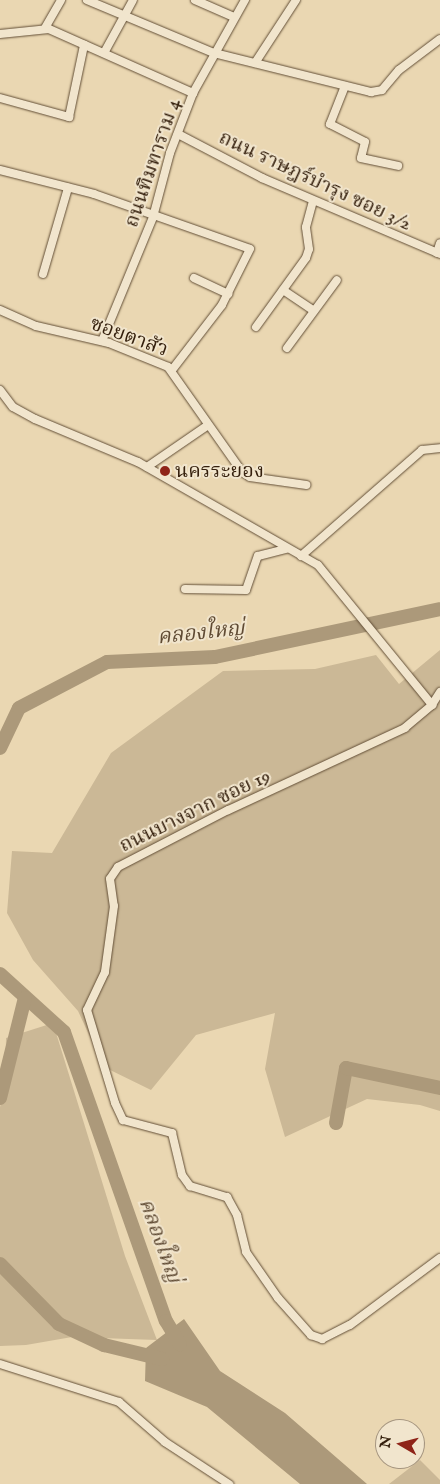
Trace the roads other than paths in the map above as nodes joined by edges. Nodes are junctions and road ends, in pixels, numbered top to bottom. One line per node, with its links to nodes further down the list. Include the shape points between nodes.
1 (61, 0): 9 (street)
2 (86, 0): 7 (street)
3 (133, 0): 7 (street)
4 (195, 0): 8 (street)
5 (244, 0): 8 (street, ถนนทิมทาราม 4)
6 (296, 0): 15 (street)
7 (124, 16): 13 (street); 14 (street)
8 (234, 16): 14 (street, ถนนทิมทาราม 4)
9 (45, 28): 10 (street); 12 (street)
10 (0, 34)
11 (440, 39): 16 (street, via 399,70 382,90 371,92)
12 (84, 45): 13 (street); 18 (street, via 69,117)
13 (104, 53): 17 (street)
14 (214, 53): 15 (street); 17 (street, ถนนทิมทาราม 4)
15 (255, 63): 16 (street)
16 (346, 86): 20 (street, via 330,124 365,142 361,158)
17 (193, 93): 19 (street, ถนนทิมทาราม 4)
18 (0, 98)
19 (178, 134): 23 (street, ถนน ราษฎร์บำรุง ซอย 3/2); 24 (street, ถนนทิมทาราม 4)
20 (398, 166)
21 (0, 170): 22 (street)
22 (68, 188): 24 (street, via 94,194); 27 (street)
23 (313, 201): 26 (street, ถนน ราษฎร์บำรุง ซอย 3/2); 30 (street, via 306,231 308,253)
24 (153, 217): 31 (street, via 250,249); 35 (street, ถนนทิมทาราม 4)
25 (440, 243): 26 (street)
26 (439, 254)
27 (43, 274)
28 (194, 278): 31 (street)
29 (337, 280): 33 (street)
30 (283, 290): 33 (street); 34 (street)
31 (228, 294): 37 (street)
32 (0, 310): 35 (street, ซอยตาสัว, via 36,326)
33 (314, 311): 36 (street)
34 (256, 327)
35 (102, 341): 37 (street, ซอยตาสัว)
36 (287, 348)
37 (172, 370): 39 (street, ซอยตาสัว)
38 (2, 393): 41 (street, via 13,408 34,419)
39 (208, 424): 41 (street); 42 (street, ซอยตาสัว, via 242,472 250,477)
40 (440, 448): 44 (street, via 422,450)
41 (147, 467): 43 (street)
42 (306, 485)
43 (286, 549): 44 (street); 45 (street, via 258,556 246,590)
44 (301, 556): 47 (street, via 318,566)
45 (185, 588)
46 (440, 692): 47 (street)
47 (432, 705): 48 (street, ถนนบางจาก ซอย 19, via 405,728 228,810 118,867 110,879 114,906 105,972 87,1010 123,1120 172,1133 182,1175 190,1186 227,1197 237,1215 246,1252 278,1298 311,1335 322,1339 350,1324)
48 (440, 1258)
49 (0, 1364): 50 (street, via 119,1402 165,1442)
50 (229, 1484)

